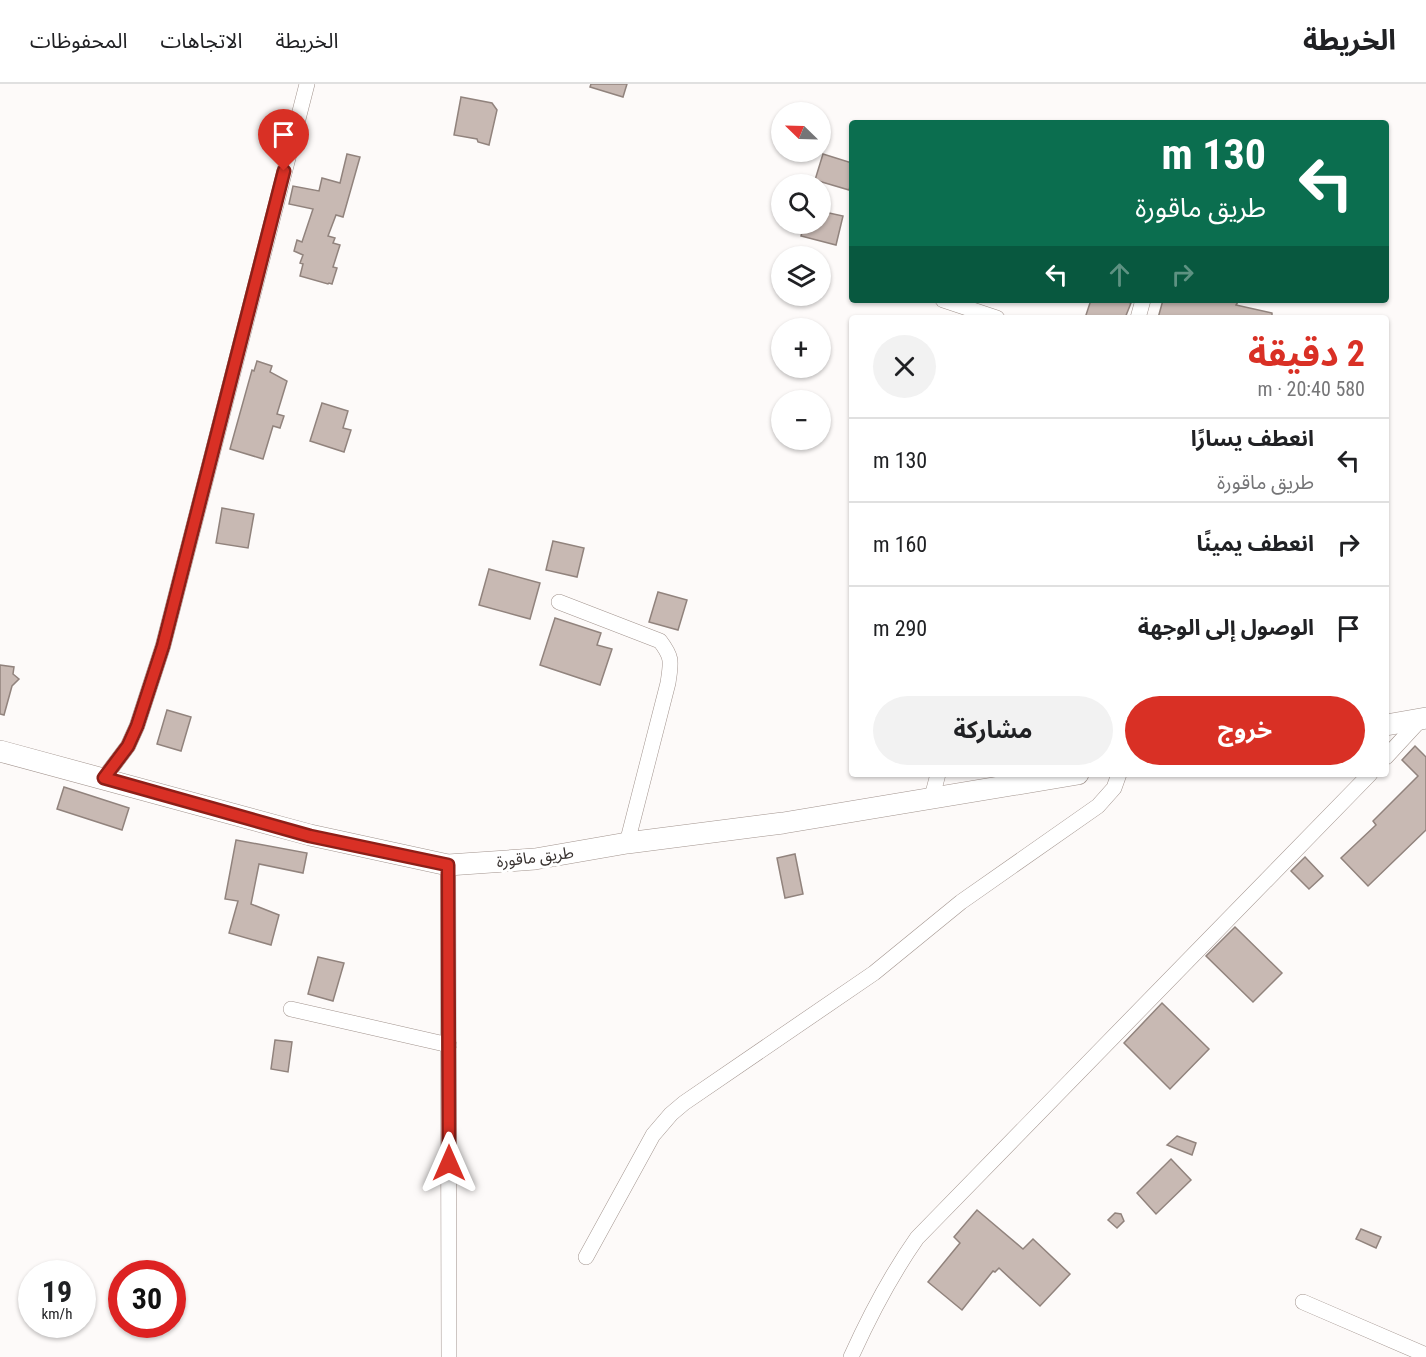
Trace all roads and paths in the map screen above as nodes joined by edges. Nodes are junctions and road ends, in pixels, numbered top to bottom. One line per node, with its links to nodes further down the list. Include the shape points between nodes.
1 (307, 84): 12 (street, via 163,646 137,726 128,746)
2 (952, 303): 3 (street)
3 (987, 315)
4 (559, 602): 15 (street, via 660,641 669,653 668,683)
5 (1424, 719): 6 (street); 8 (street)
6 (1389, 725)
7 (0, 751): 12 (street, طريق ماقورة)
8 (1389, 754)
9 (937, 777): 14 (street)
10 (1118, 777): 19 (street, via 1098,806 961,902 874,973 670,1114 653,1135)
11 (1367, 777): 23 (street, via 917,1238 870,1314)
12 (104, 778): 16 (street, طريق ماقورة, via 310,836)
13 (1027, 778): 14 (street, طريق ماقورة)
14 (932, 797): 15 (street, طريق ماقورة, via 783,823)
15 (627, 843): 16 (street, طريق ماقورة, via 535,859)
16 (448, 865): 18 (street)
17 (291, 1009): 18 (street)
18 (449, 1045): 22 (street)
19 (586, 1257)
20 (1303, 1302): 21 (street)
21 (1426, 1355)
22 (449, 1357)
23 (850, 1357)

